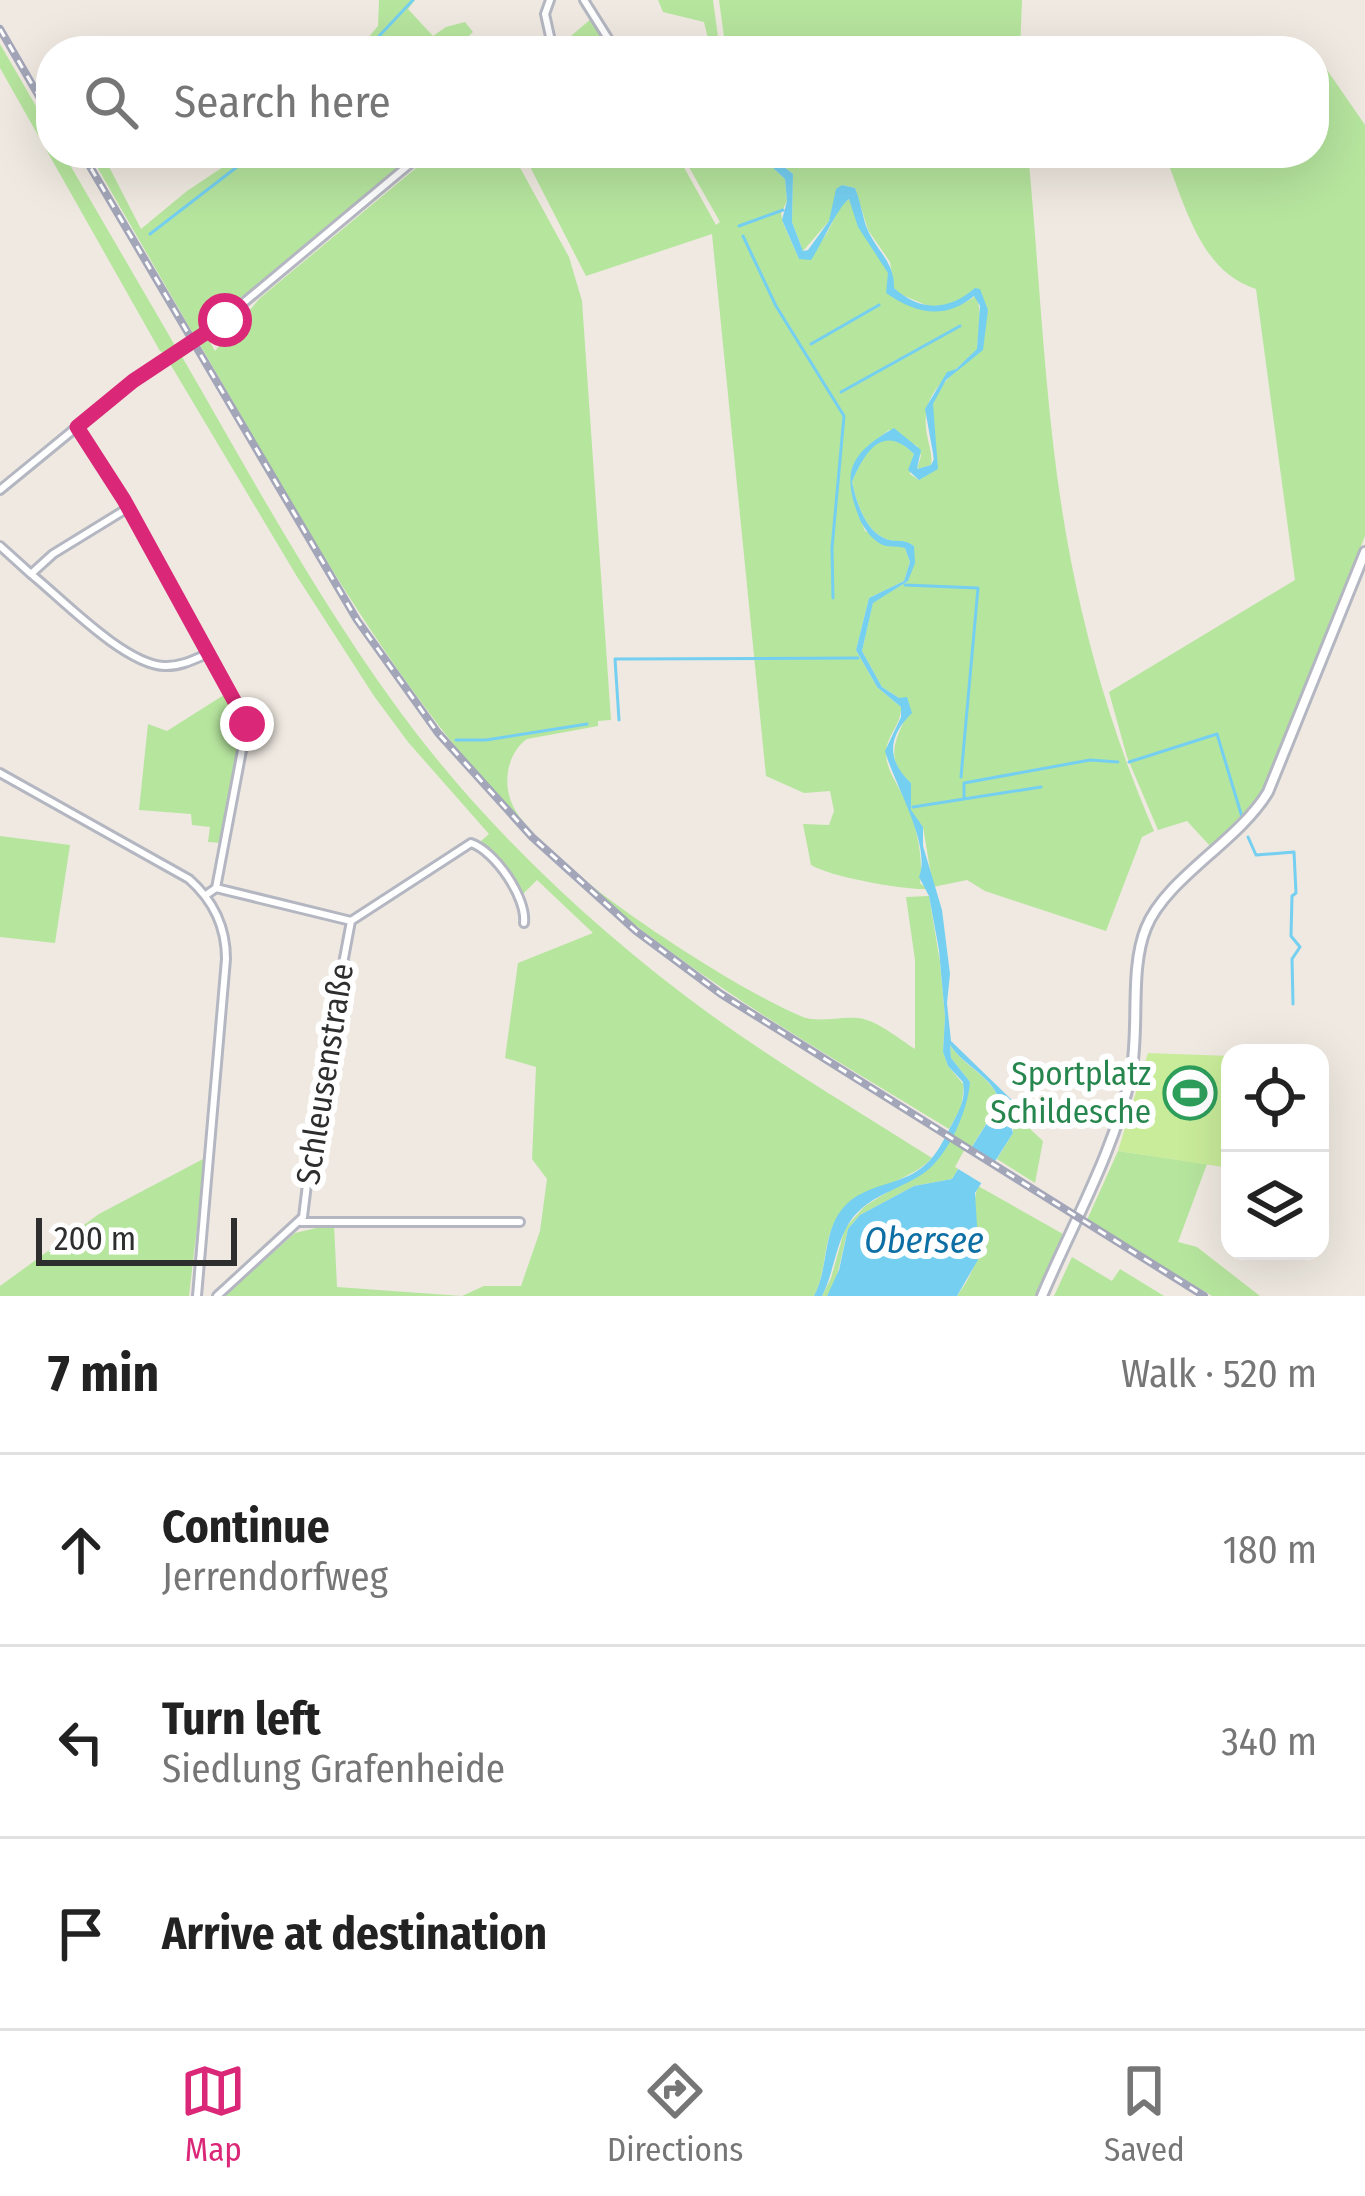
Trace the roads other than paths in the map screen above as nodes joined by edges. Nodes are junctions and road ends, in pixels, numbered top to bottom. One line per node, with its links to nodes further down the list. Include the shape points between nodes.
1 (550, 0): 3 (street)
2 (584, 0): 4 (street)
3 (550, 36)
4 (607, 36)
5 (405, 168): 6 (street, bridge, via 205,335)
6 (77, 427): 7 (street); 8 (street)
7 (0, 490)
8 (128, 508): 11 (street); 12 (street)
9 (0, 546): 11 (street)
10 (1365, 552): 22 (main road, via 1268,792 1146,927 1129,1081)
11 (32, 574): 12 (street, via 143,661 170,666)
12 (209, 653): 14 (street, via 247,733)
13 (0, 773): 15 (street)
14 (216, 888): 15 (street); 16 (street, Schleusenstraße)
15 (206, 895): 20 (street, via 224,932 226,959)
16 (350, 921): 17 (street, via 471,843 489,853 522,901); 18 (street, Schleusenstraße)
17 (524, 923)
18 (301, 1222): 19 (street, Schleusenstraße); 21 (street, Schleusenstraße)
19 (520, 1222)
20 (196, 1296)
21 (217, 1296)
22 (1042, 1296)

